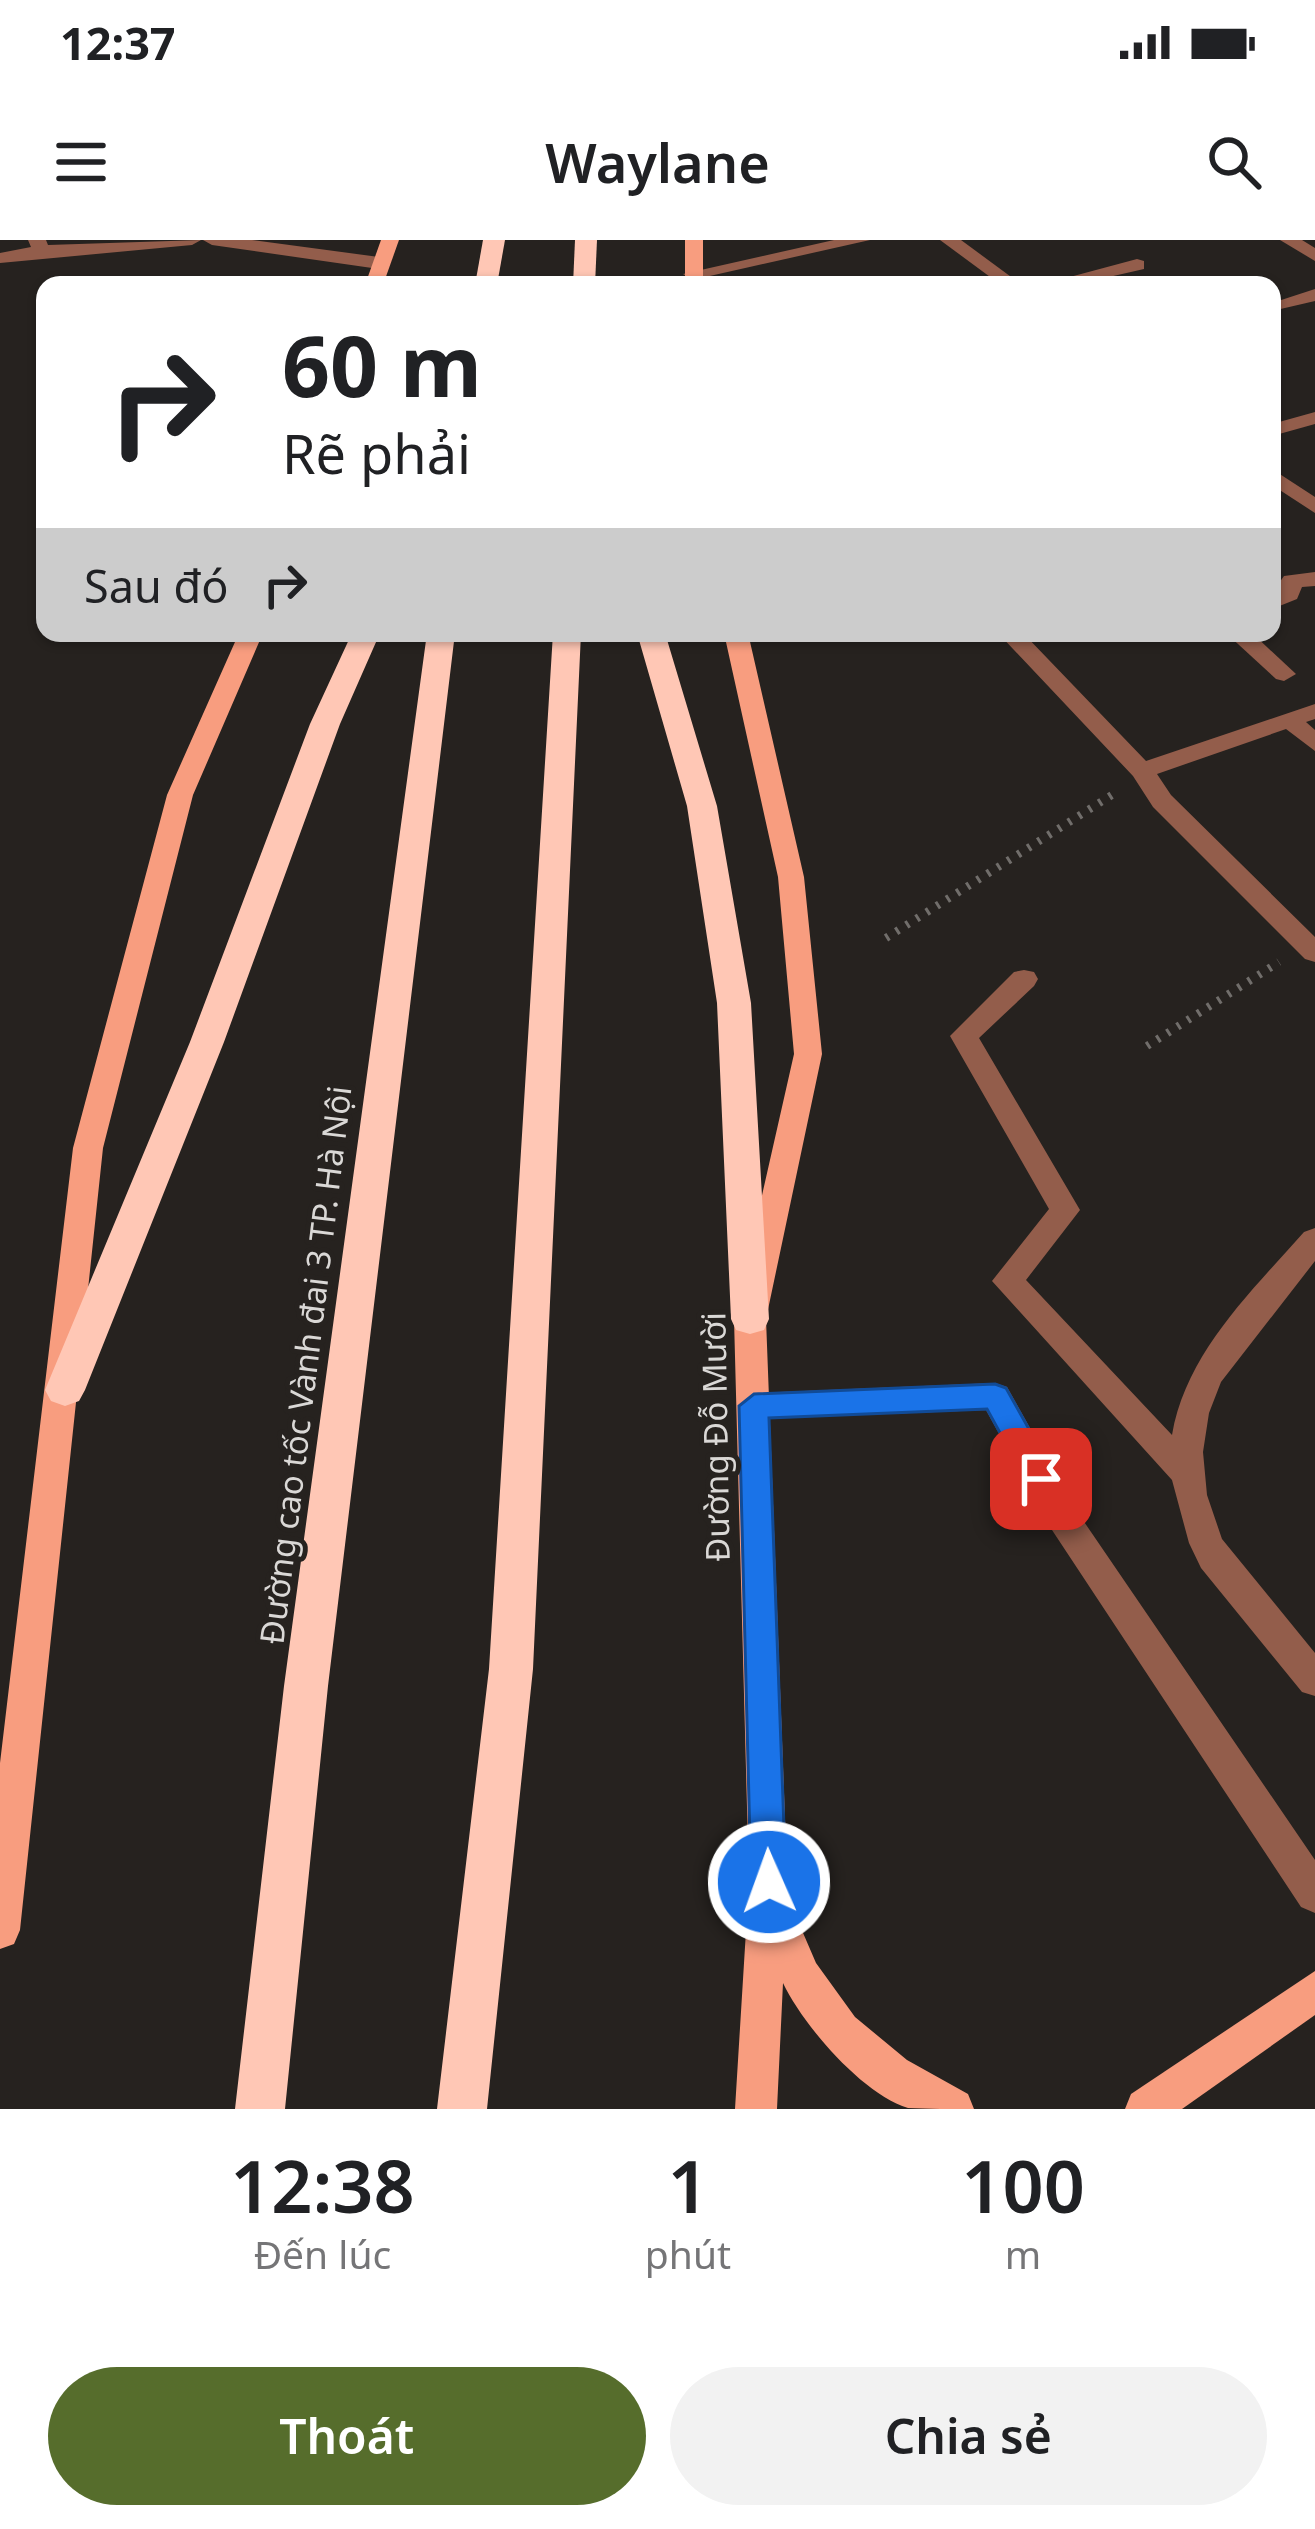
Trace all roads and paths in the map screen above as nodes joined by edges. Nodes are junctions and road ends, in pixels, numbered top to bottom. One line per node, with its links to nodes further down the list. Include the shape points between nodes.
1 (192, 240): 10 (street)
2 (212, 240): 13 (street)
3 (390, 240): 13 (main road)
4 (494, 240): 16 (highway)
5 (694, 240): 18 (main road)
6 (861, 240): 19 (street)
7 (949, 240): 20 (street)
8 (1289, 240): 11 (street)
9 (586, 241): 17 (highway)
10 (40, 246): 12 (street)
11 (1315, 256)
12 (0, 258)
13 (380, 263): 15 (main road)
14 (1137, 265): 21 (street)
15 (376, 276)
16 (488, 276)
17 (587, 276)
18 (693, 276)
19 (709, 276)
20 (999, 276)
21 (1089, 276)
22 (1315, 295): 23 (street)
23 (1281, 306)
24 (1315, 418): 25 (street)
25 (1281, 427)
26 (1283, 492): 27 (street)
27 (1315, 506)
28 (247, 642): 46 (main road, via 180,795 88,1148)
29 (362, 642): 46 (highway)
30 (440, 642): 55 (highway, Đường cao tốc Vành đai 3 TP. Hà Nội)
31 (567, 642): 56 (highway, via 511,1670)
32 (655, 642): 45 (highway, via 702,806 734,1003)
33 (738, 642): 45 (main road, Đường Đỗ Mười, via 791,878 808,1054)
34 (1018, 642): 39 (street)
35 (1248, 642): 36 (street)
36 (1284, 674)
37 (1302, 716): 38 (street); 39 (street)
38 (1315, 744)
39 (1146, 777): 40 (path); 41 (street)
40 (886, 938)
41 (1308, 946): 43 (path)
42 (1024, 980): 48 (street, via 964,1036 1066,1210 1008,1281)
43 (1147, 1046)
44 (1315, 1240): 48 (street, via 1216,1359 1184,1429)
45 (750, 1319): 47 (main road, Đường Đỗ Mười)
46 (64, 1390): 52 (main road)
47 (754, 1406): 50 (main road, Đường Đỗ Mười); 51 (street, via 995,1396 1064,1520)
48 (1186, 1472): 49 (street, via 1207,1546)
49 (1315, 1680)
50 (769, 1882): 57 (main road, Đường Đỗ Mười); 58 (main road, via 788,1959 821,2008 879,2071)
51 (1315, 1894)
52 (0, 1930)
53 (1315, 1991): 54 (main road)
54 (1194, 2096): 59 (main road)
55 (260, 2109)
56 (462, 2109)
57 (756, 2109)
58 (953, 2109)
59 (1146, 2109)

